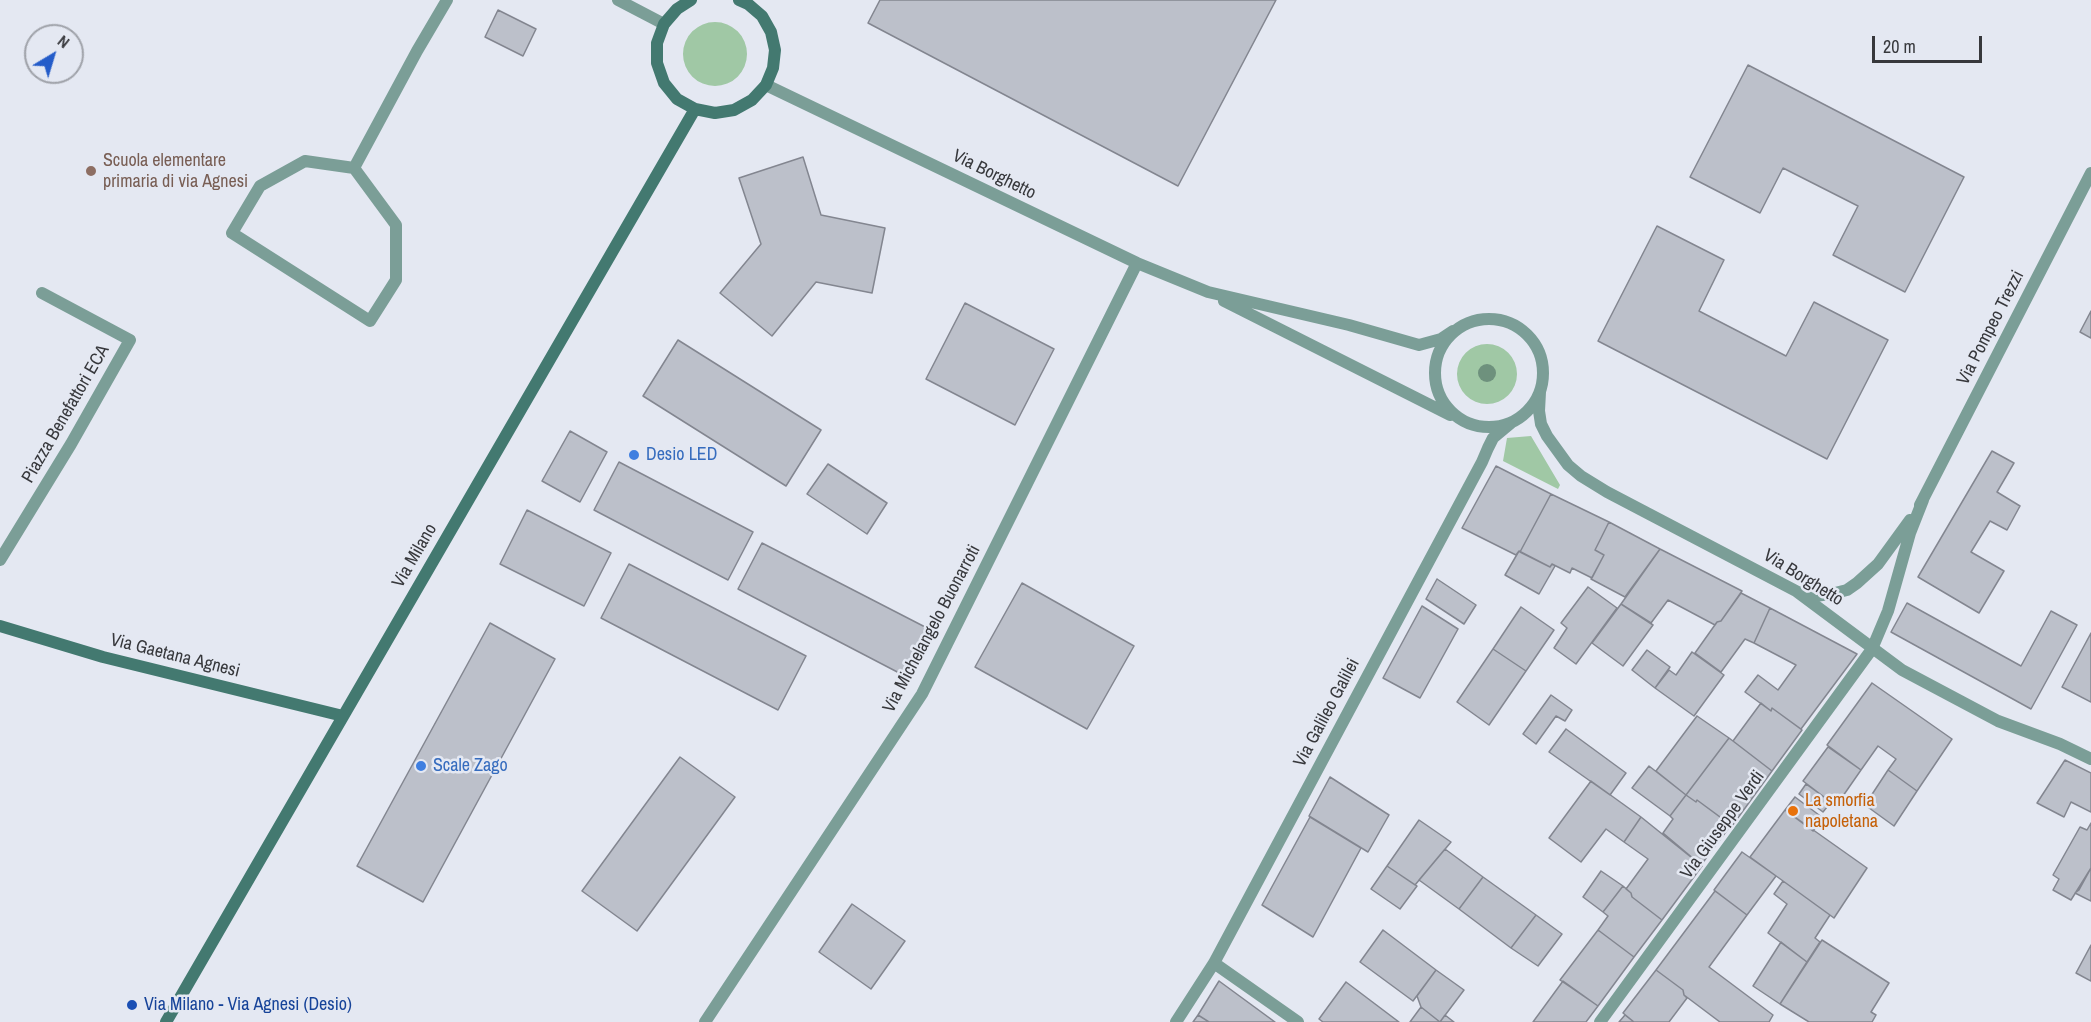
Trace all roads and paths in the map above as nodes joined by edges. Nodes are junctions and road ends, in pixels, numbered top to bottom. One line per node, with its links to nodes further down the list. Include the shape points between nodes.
1 (447, 0): 8 (street)
2 (618, 0): 5 (street)
3 (691, 0): 5 (main road, via 676,9)
4 (746, 1): 6 (main road, via 762,16 771,32 775,50)
5 (664, 24): 7 (main road, via 657,43 657,63 664,82 677,99)
6 (766, 85): 7 (main road, via 752,100 734,110 715,113); 10 (street, Via Borghetto)
7 (695, 109): 22 (main road, Via Milano)
8 (354, 168): 8 (street, via 305,161 260,186 232,233 370,321 396,280 396,225)
9 (2091, 173): 17 (street, Via Pompeo Trezzi)
10 (1137, 263): 11 (street, Via Borghetto); 26 (street, Via Michelangelo Buonarroti, via 922,694)
11 (1208, 292): 13 (street, Via Borghetto, via 1419,345); 15 (street, Via Borghetto)
12 (42, 293): 18 (street, Piazza Benefattori ECA, via 130,340)
13 (1453, 331): 14 (street, Via Borghetto, via 1480,319 1496,319 1524,332 1542,359); 15 (street, via 1437,356 1435,378 1440,399)
14 (1540, 392): 16 (street, via 1528,411); 19 (street, Via Borghetto, via 1544,430 1568,465 1581,476)
15 (1460, 420): 16 (street, Via Borghetto, via 1485,428)
16 (1511, 423): 24 (street, Via Galileo Galilei, via 1493,438)
17 (1923, 500): 19 (street, Via Pompeo Trezzi, via 1878,564 1857,583 1831,594 1814,596); 21 (street, Via Pompeo Trezzi)
18 (0, 560)
19 (1796, 591): 21 (street, Via Borghetto)
20 (0, 626): 22 (main road, Via Gaetana Agnesi, via 103,657)
21 (1872, 649): 23 (street, Via Borghetto, via 1902,670 1998,721); 29 (street, Via Giuseppe Verdi)
22 (343, 716): 25 (main road, Via Milano)
23 (2091, 759)
24 (1214, 963): 27 (street, Via Galileo Galilei); 28 (street)
25 (166, 1022)
26 (705, 1022)
27 (1176, 1022)
28 (1298, 1022)
29 (1600, 1022)

